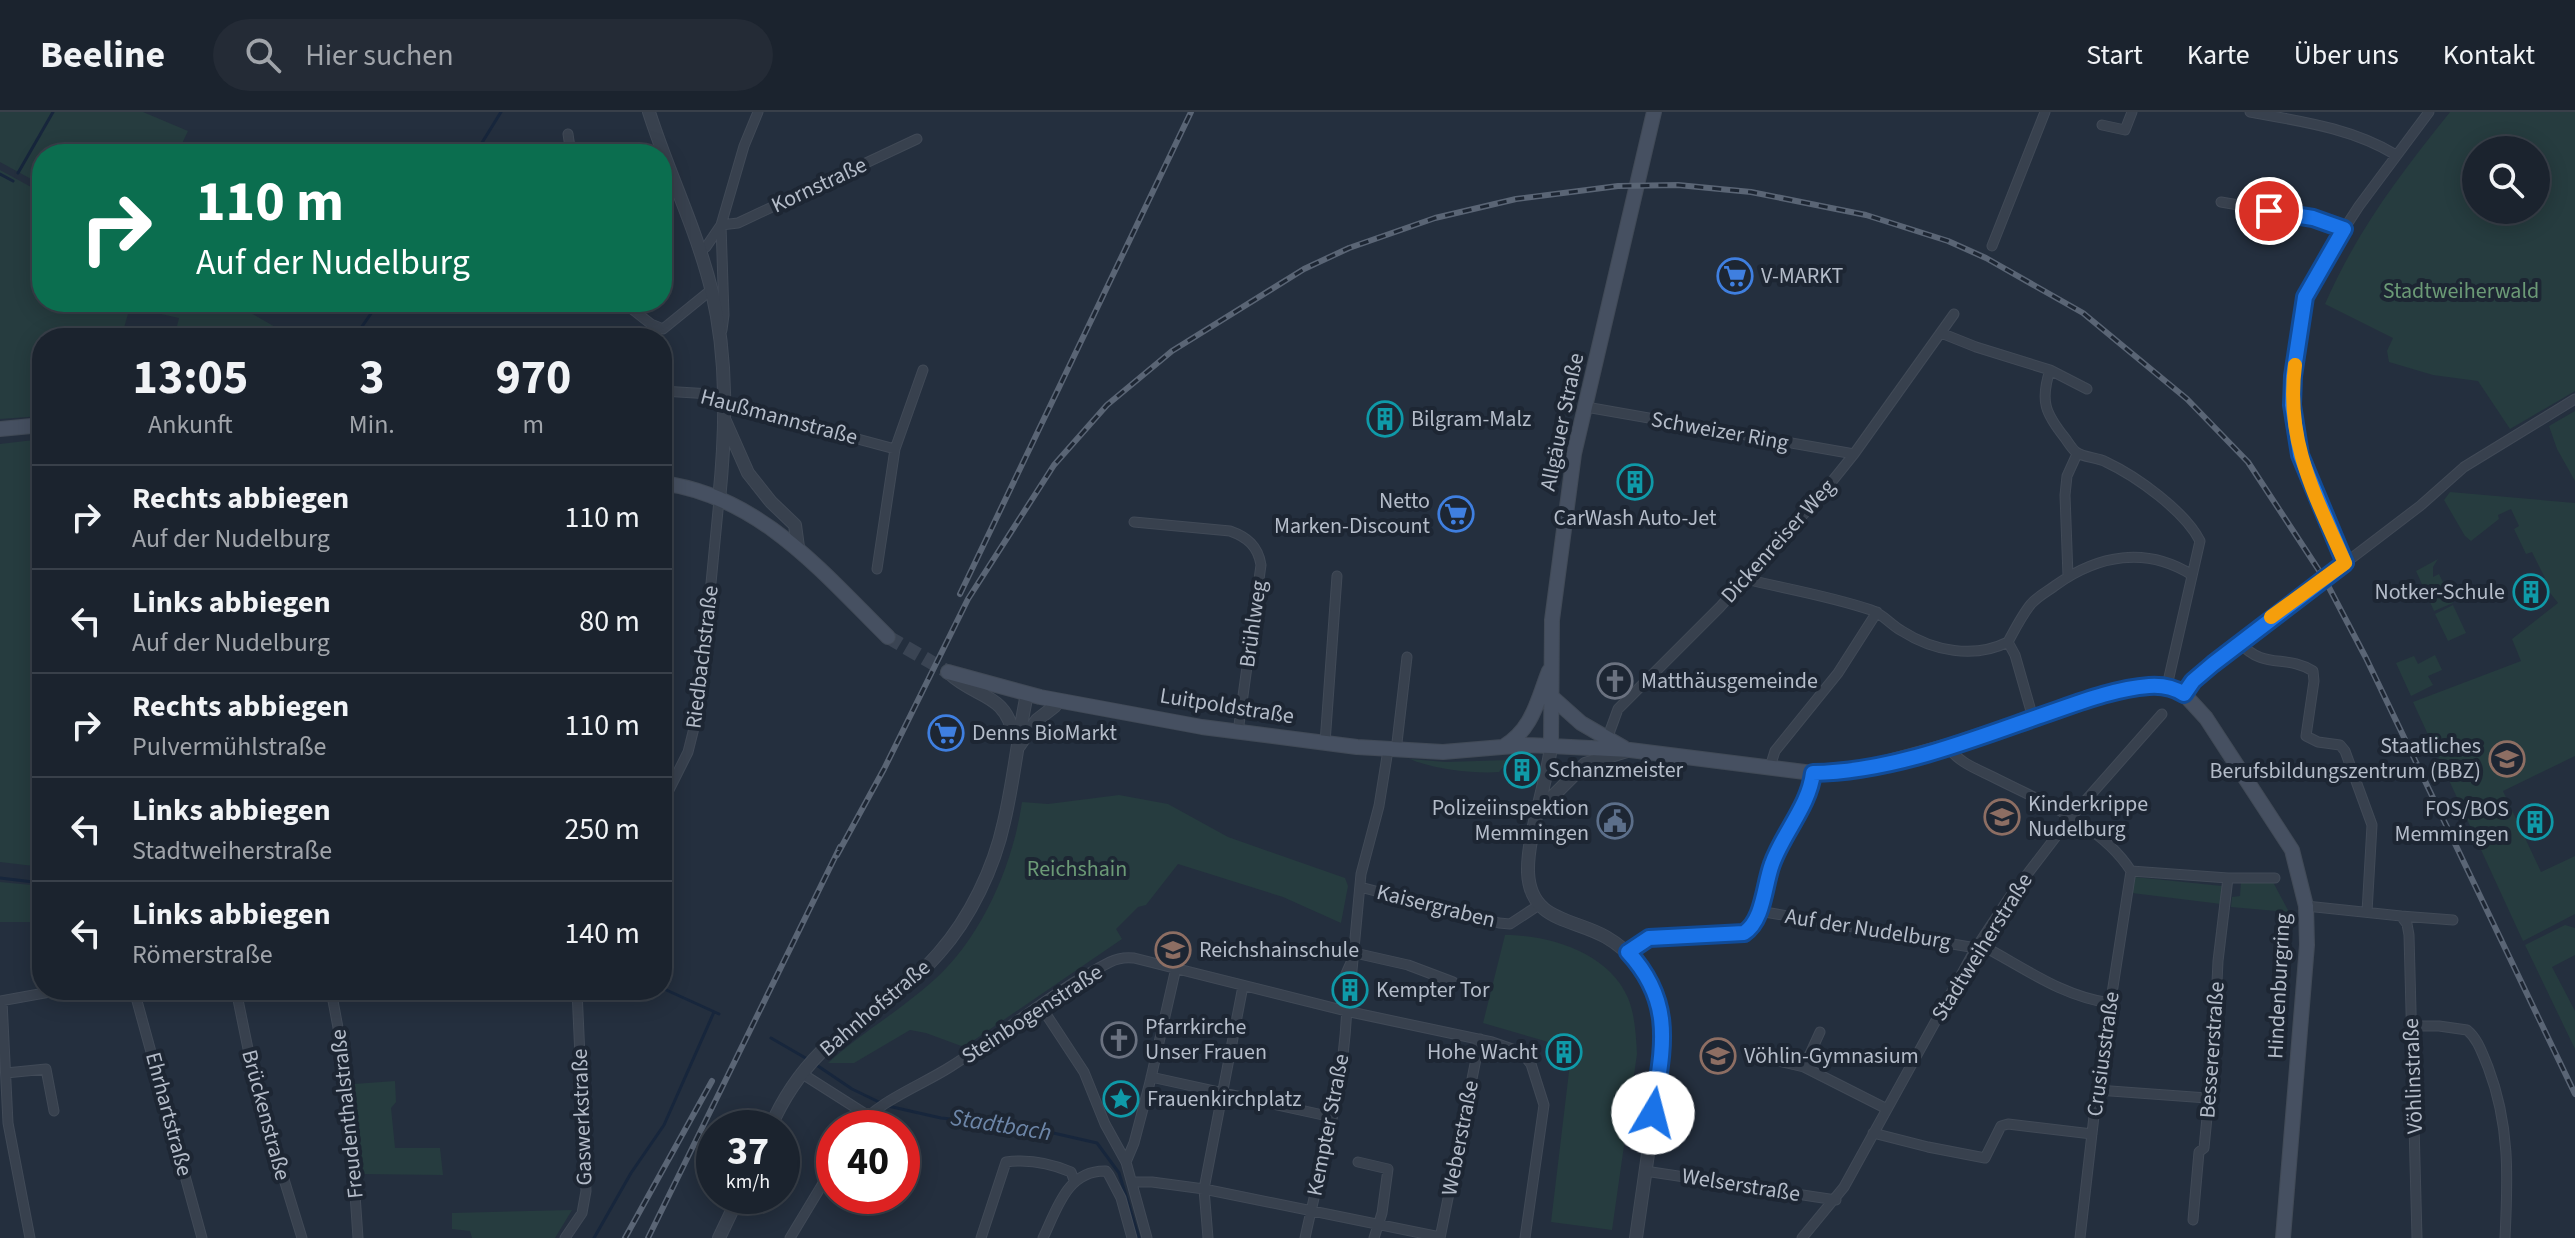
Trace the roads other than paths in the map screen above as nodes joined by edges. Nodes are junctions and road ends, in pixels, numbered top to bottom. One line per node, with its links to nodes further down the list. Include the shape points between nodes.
1 (649, 112): 12 (street)
2 (758, 112): 16 (street)
3 (1654, 112): 33 (main road, Allgäuer Straße)
4 (2045, 112): 18 (street)
5 (2132, 112): 8 (street, via 2125,130)
6 (2250, 112): 13 (street, via 2374,141)
7 (2429, 112): 13 (street)
8 (2102, 125)
9 (568, 134): 11 (street)
10 (917, 139): 16 (street, Kornstraße, via 738,223)
11 (570, 144)
12 (661, 144)
13 (2396, 155): 17 (street)
14 (672, 176): 19 (street)
15 (2221, 202): 17 (street, via 2313,218)
16 (721, 225): 19 (street); 26 (street)
17 (2344, 229): 44 (street, via 2305,297 2292,405 2300,455)
18 (1992, 246)
19 (699, 251): 20 (street)
20 (711, 290): 24 (street); 26 (street)
21 (640, 312): 23 (street)
22 (1954, 314): 25 (street, Dickenreiser Weg)
23 (661, 328)
24 (664, 328)
25 (1941, 333): 28 (street); 38 (street, Dickenreiser Weg)
26 (721, 341): 31 (street)
27 (923, 370): 37 (street)
28 (2050, 370): 29 (street); 39 (street, via 2044,404)
29 (2087, 389)
30 (672, 392): 31 (street, Haußmannstraße)
31 (724, 399): 34 (street); 37 (street, Haußmannstraße)
32 (2575, 399): 44 (street, via 2464,467)
33 (1586, 407): 38 (street, Schweizer Ring); 55 (main road, Allgäuer Straße, via 1574,454 1557,579)
34 (724, 417): 41 (street); 43 (street, via 748,473 795,525)
35 (32, 426): 36 (main road)
36 (0, 429)
37 (895, 449): 45 (street)
38 (1854, 454): 49 (street, Dickenreiser Weg)
39 (2077, 454): 46 (street, via 2124,472 2193,528 2200,541); 48 (street, via 2065,495)
40 (672, 485): 41 (main road)
41 (719, 500): 43 (main road); 76 (street, Riedbachstraße, via 696,723)
42 (1134, 522): 65 (street, Brühlweg, via 1230,531 1254,545 1260,556)
43 (798, 547): 51 (main road)
44 (2345, 563): 53 (street)
45 (877, 569)
46 (2192, 575): 48 (street, via 2156,560 2115,558); 57 (street)
47 (1337, 576): 67 (street)
48 (2068, 576): 52 (street, via 2032,602)
49 (1745, 579): 50 (street); 66 (street, Dickenreiser Weg, via 1618,709)
50 (1877, 612): 52 (street, via 1938,649 1959,652); 74 (street, via 1838,673 1775,751)
51 (888, 637)
52 (2008, 642): 64 (street)
53 (2240, 643): 59 (street, via 2201,673); 86 (street, via 2252,656 2313,671 2306,736 2345,751 2369,814)
54 (1407, 657): 72 (street, Kempter Straße)
55 (1552, 666): 60 (main road, Allgäuer Straße); 70 (main road, via 1532,718)
56 (948, 672): 58 (main road, Luitpoldstraße); 71 (street, via 1004,709)
57 (2167, 686): 59 (main road, Hindenburgring); 64 (main road, via 2133,688)
58 (1027, 694): 61 (main road, Luitpoldstraße); 71 (street, Bahnhofstraße)
59 (2184, 694): 84 (main road, Hindenburgring, via 2206,718 2292,850)
60 (1553, 698): 66 (main road); 68 (main road, Allgäuer Straße)
61 (1074, 703): 62 (main road); 65 (main road, Luitpoldstraße)
62 (1055, 706): 71 (street)
63 (2162, 714): 78 (street, Stadtweiherstraße)
64 (2033, 718): 69 (main road)
65 (1238, 732): 67 (main road, Luitpoldstraße)
66 (1607, 739): 73 (main road)
67 (1325, 743): 72 (main road, Luitpoldstraße)
68 (1551, 746): 70 (main road, Luitpoldstraße); 73 (main road, Luitpoldstraße); 77 (street)
69 (1948, 746): 75 (main road, via 1863,769); 78 (street, via 1969,765)
70 (1503, 747): 72 (main road, Luitpoldstraße)
71 (1016, 748): 109 (street, Bahnhofstraße, via 995,853 953,934 919,974)
72 (1392, 750): 82 (street, Kempter Straße)
73 (1630, 750): 74 (main road); 77 (street, via 1585,764)
74 (1770, 767): 75 (main road)
75 (1813, 773): 85 (street, Auf der Nudelburg, via 1805,801 1771,866)
76 (672, 786)
77 (1539, 810): 83 (street, via 1528,873)
78 (2071, 817): 79 (street); 89 (street, Stadtweiherstraße)
79 (2131, 871): 80 (street); 101 (street, Crusiusstraße)
80 (2228, 878): 81 (street); 114 (street, Bessererstraße)
81 (2275, 878)
82 (1360, 887): 83 (street, Kaisergraben, via 1499,923 1510,924); 91 (street, Kempter Straße)
83 (1539, 905): 90 (street)
84 (2306, 906): 86 (street); 154 (main road, Hindenburgring)
85 (1759, 911): 89 (street, Auf der Nudelburg); 90 (street, Auf der Nudelburg, via 1744,933 1649,938)
86 (2367, 912): 87 (street)
87 (2401, 916): 88 (street); 104 (street, Vöhlinstraße, via 2409,935)
88 (2453, 920)
89 (1978, 946): 101 (street, Auf der Nudelburg, via 2059,988); 115 (street, Stadtweiherstraße)
90 (1628, 952): 125 (street, via 1651,985 1664,1025)
91 (1355, 954): 93 (street); 103 (street, Kempter Straße, via 1344,989)
92 (1176, 968): 94 (street, Steinbogenstraße); 102 (street, Steinbogenstraße, via 1118,959); 111 (street)
93 (1453, 982)
94 (1243, 986): 103 (street, Steinbogenstraße); 113 (street)
95 (32, 995): 100 (street)
96 (137, 1000): 137 (street, Ehrhartstraße)
97 (238, 1000): 138 (street, Brückenstraße, via 256,1088)
98 (333, 1000): 139 (street, Freudenthalstraße, via 346,1064)
99 (577, 1000): 140 (street, Gaswerkstraße, via 586,1191 582,1213)
100 (1, 1001): 110 (street)
101 (2110, 1003): 112 (street, Crusiusstraße)
102 (1040, 1005): 118 (street, Steinbogenstraße); 124 (street, via 1084,1072)
103 (1346, 1011): 106 (street, Steinbogenstraße); 120 (street, Kempter Straße)
104 (2412, 1026): 155 (street, Vöhlinstraße); 156 (street, via 2467,1030 2479,1045 2506,1138)
105 (1820, 1032): 108 (street)
106 (1480, 1039): 135 (street, Weberstraße); 150 (street, Steinbogenstraße, via 1514,1048 1527,1058 1544,1105)
107 (1774, 1060): 108 (street)
108 (1804, 1067): 115 (street)
109 (804, 1070): 116 (street, Bahnhofstraße); 117 (street)
110 (6, 1073): 119 (street, via 46,1069); 136 (street, via 8,1123)
111 (1151, 1077): 113 (street); 124 (street, via 1132,1150)
112 (2097, 1090): 114 (street); 122 (street, Crusiusstraße)
113 (1221, 1095): 120 (street); 128 (street)
114 (2207, 1098): 133 (street, Bessererstraße)
115 (1887, 1109): 121 (street, Stadtweiherstraße)
116 (778, 1110)
117 (860, 1110)
118 (878, 1110)
119 (54, 1111)
120 (1332, 1117): 131 (street, Kempter Straße)
121 (1873, 1133): 122 (street, via 1985,1158 2001,1126 2008,1124); 130 (street, Stadtweiherstraße)
122 (2092, 1134): 153 (street, Crusiusstraße)
123 (1358, 1162): 134 (street, via 1388,1169)
124 (1120, 1171): 126 (street, via 1094,1172); 127 (street); 145 (street)
125 (1645, 1171): 130 (street, Welserstraße); 151 (street)
126 (1074, 1180): 143 (street, via 1071,1172 1059,1167 1006,1162); 144 (street)
127 (1132, 1182): 128 (street); 146 (street)
128 (1204, 1189): 131 (street); 147 (street)
129 (816, 1195): 142 (street)
130 (1836, 1200): 152 (street, Stadtweiherstraße)
131 (1311, 1210): 134 (street); 148 (street, Kempter Straße)
132 (730, 1214): 141 (street)
133 (2193, 1220)
134 (1378, 1226): 135 (street); 149 (street)
135 (1440, 1237)
136 (30, 1238)
137 (202, 1238)
138 (302, 1238)
139 (358, 1238)
140 (565, 1238)
141 (719, 1238)
142 (790, 1238)
143 (981, 1238)
144 (1043, 1238)
145 (1132, 1238)
146 (1147, 1238)
147 (1208, 1238)
148 (1305, 1238)
149 (1374, 1238)
150 (1525, 1238)
151 (1636, 1238)
152 (1802, 1238)
153 (2080, 1238)
154 (2283, 1238)
155 (2417, 1238)
156 (2505, 1238)

